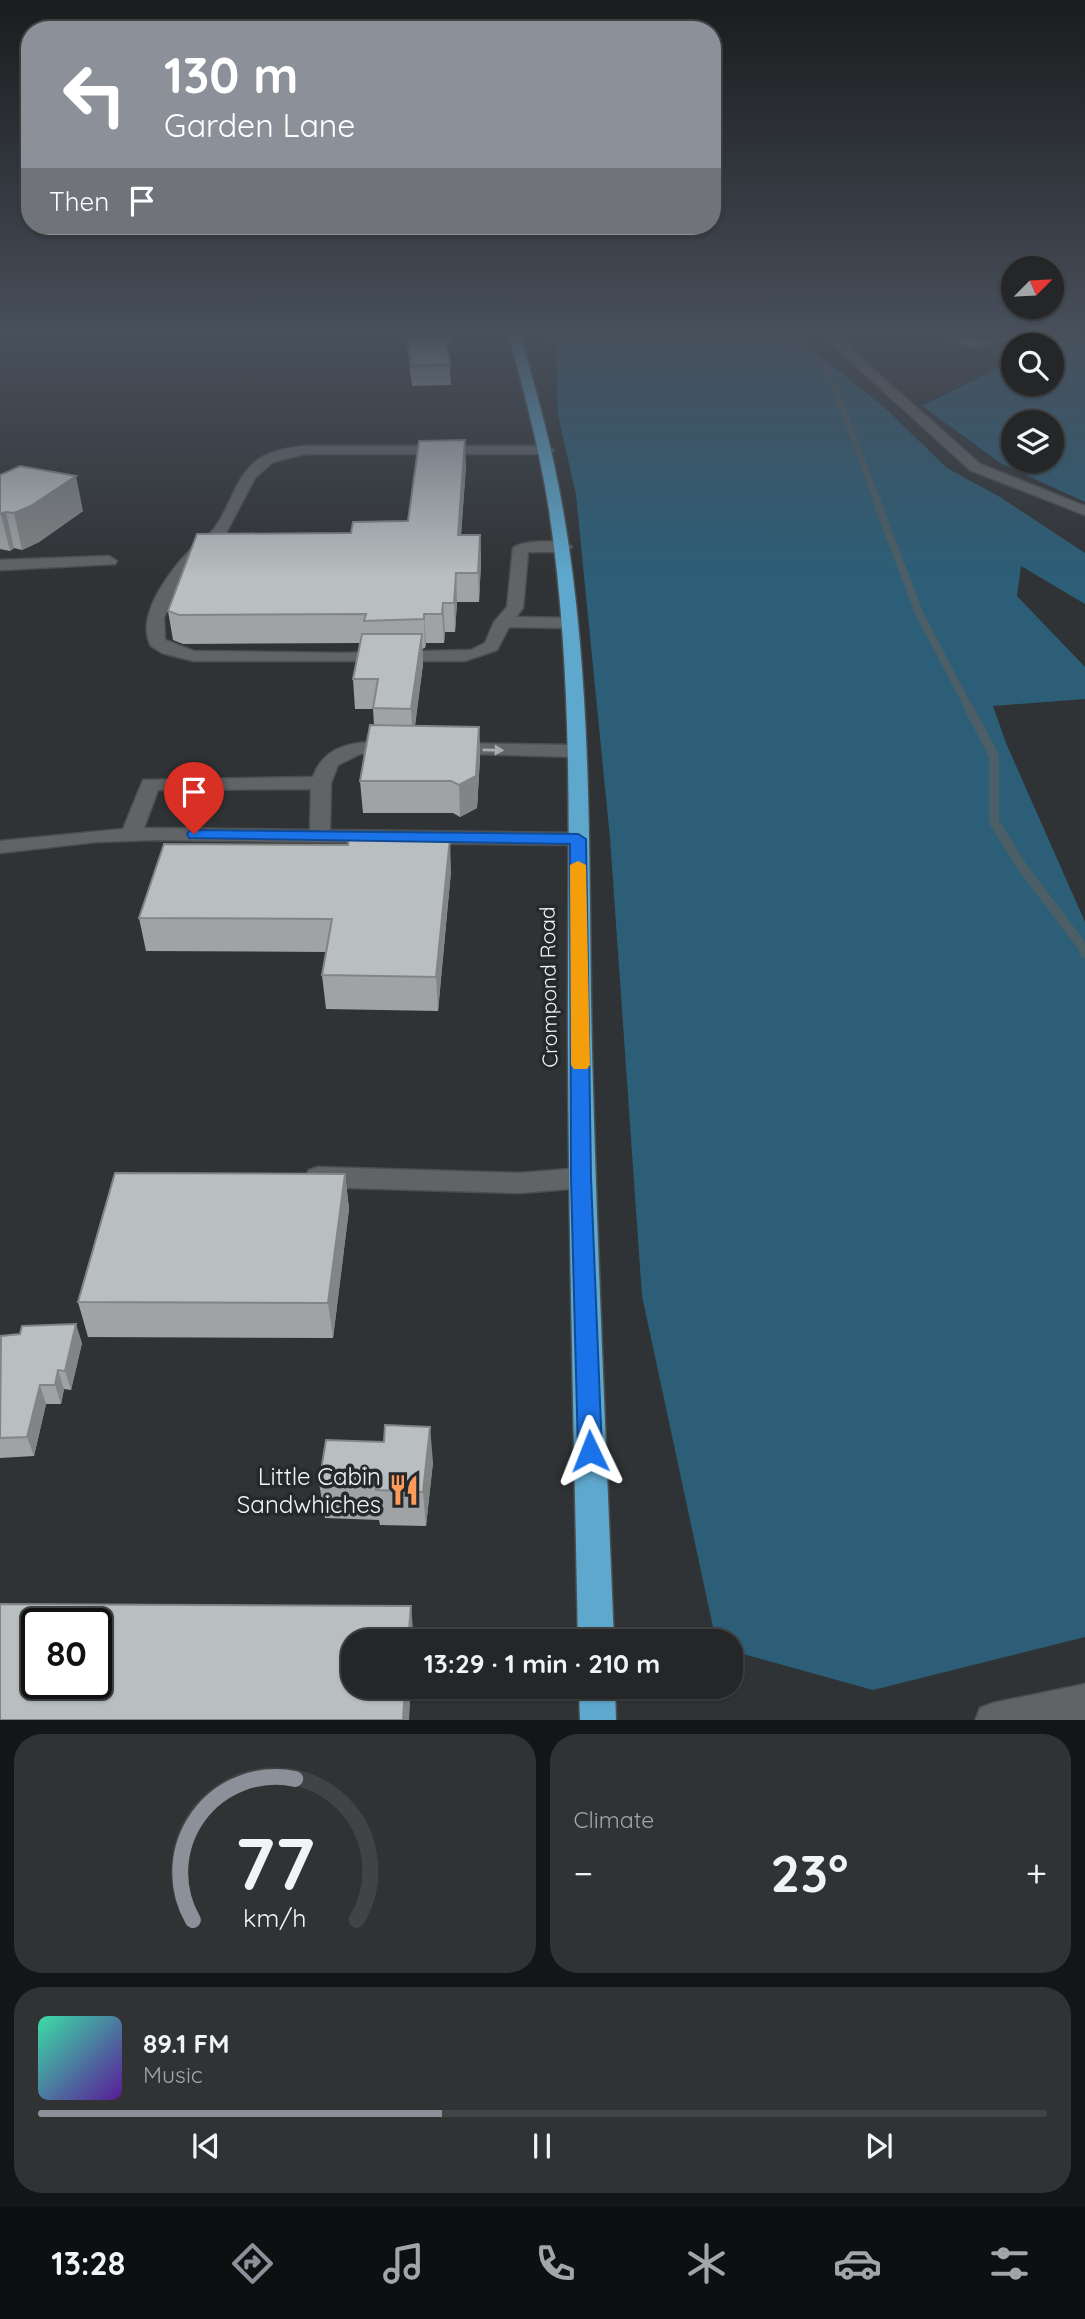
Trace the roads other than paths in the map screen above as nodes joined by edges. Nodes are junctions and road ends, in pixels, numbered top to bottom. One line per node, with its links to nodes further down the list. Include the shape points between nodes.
1 (538, 417): 3 (highway, Crompond Road)
2 (920, 417): 4 (street, via 975,467)
3 (547, 450): 5 (highway, Crompond Road); 8 (street, via 305,450 281,454 251,474 216,537 196,553 169,587 153,629 157,642 193,656 452,656 485,652 496,644)
4 (1085, 511)
5 (564, 547): 8 (street, via 521,548 515,608); 9 (highway, Crompond Road)
6 (109, 561): 7 (street)
7 (0, 565)
8 (502, 622): 9 (street)
9 (570, 623): 10 (highway, Crompond Road)
10 (575, 751): 11 (street, one-way to 10, via 331,760 344,751 365,747); 14 (highway, Crompond Road)
11 (321, 783): 12 (street, via 150,784); 13 (street)
12 (131, 835): 13 (street); 15 (street)
13 (320, 836): 14 (street)
14 (578, 839): 17 (highway, Crompond Road)
15 (0, 847)
16 (292, 1177): 17 (street, via 520,1183)
17 (581, 1178): 18 (highway, Crompond Road)
18 (596, 1629)
19 (597, 1699): 21 (highway)
20 (1085, 1702): 22 (street)
21 (598, 1720)
22 (993, 1720)

